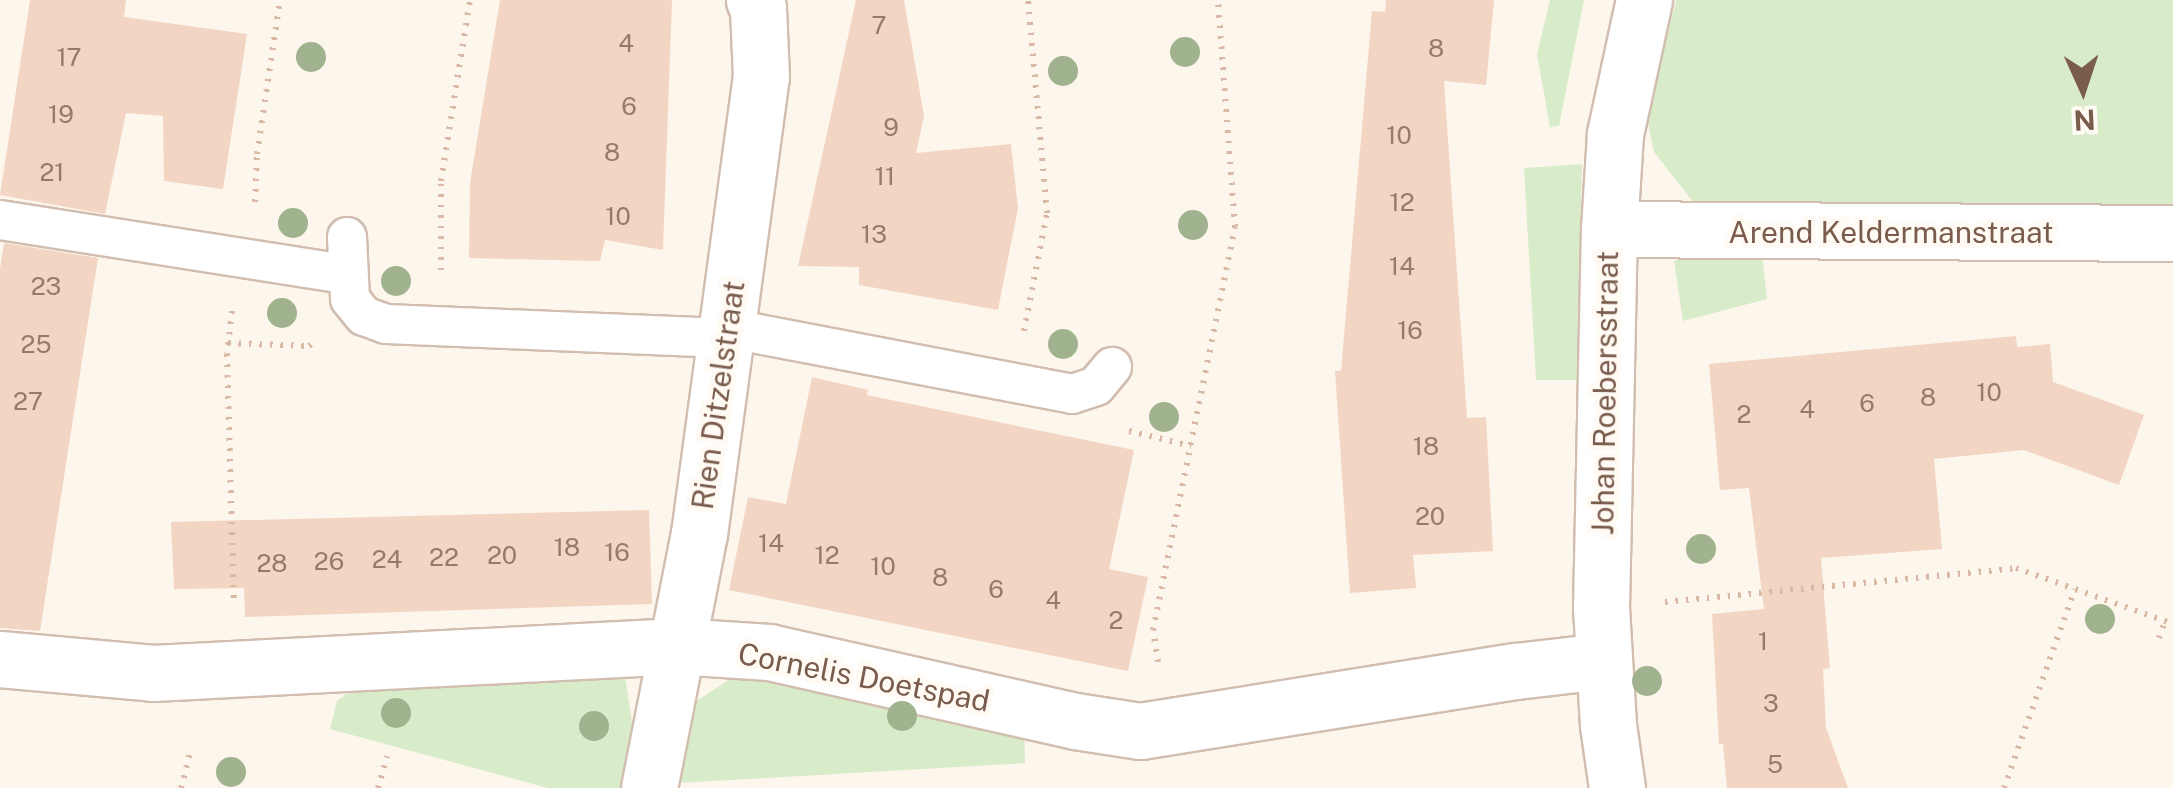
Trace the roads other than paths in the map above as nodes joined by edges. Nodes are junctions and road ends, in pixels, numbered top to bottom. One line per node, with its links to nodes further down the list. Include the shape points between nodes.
1 (754, 0): 6 (street, Rien Ditzelstraat, via 761,76)
2 (1644, 0): 4 (street, Johan Roebersstraat, via 1615,134)
3 (0, 220): 6 (lane, via 349,273 386,324)
4 (1609, 229): 5 (street, Arend Keldermanstraat); 10 (street, Johan Roebersstraat)
5 (2173, 233)
6 (726, 335): 7 (lane, via 754,333 1085,392); 8 (street, Rien Ditzelstraat)
7 (1112, 367)
8 (676, 646): 9 (street, Cornelis Doetspad, via 154,673); 10 (street, Cornelis Doetspad, via 768,652 1140,730); 11 (street, Rien Ditzelstraat)
9 (0, 659)
10 (1602, 661): 12 (street, Johan Roebersstraat)
11 (649, 788)
12 (1617, 788)

